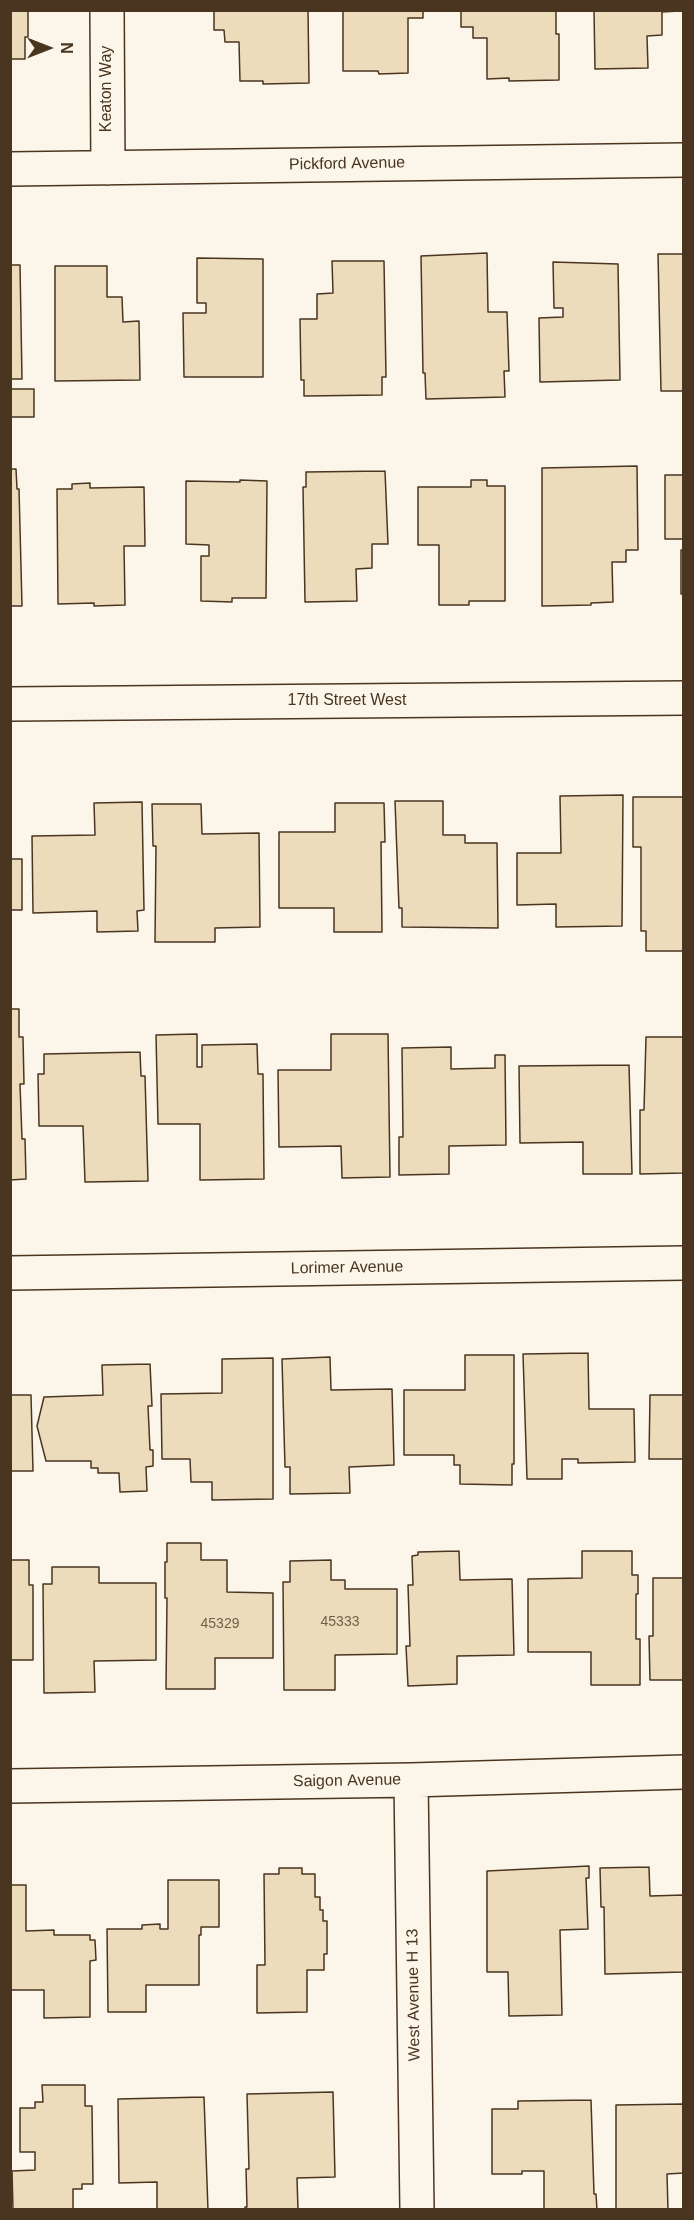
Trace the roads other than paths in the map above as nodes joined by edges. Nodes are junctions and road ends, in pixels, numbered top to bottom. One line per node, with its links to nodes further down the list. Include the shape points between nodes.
1 (107, 10): 3 (street, Keaton Way)
2 (684, 160): 3 (street, Pickford Avenue)
3 (108, 168): 4 (street, Pickford Avenue)
4 (10, 169)
5 (684, 698): 6 (street, 17th Street West)
6 (10, 704)
7 (684, 1263): 8 (street, Lorimer Avenue)
8 (10, 1273)
9 (684, 1772): 10 (street, Saigon Avenue)
10 (411, 1780): 11 (street, Saigon Avenue); 12 (street, West Avenue H 13)
11 (10, 1786)
12 (417, 2210)

